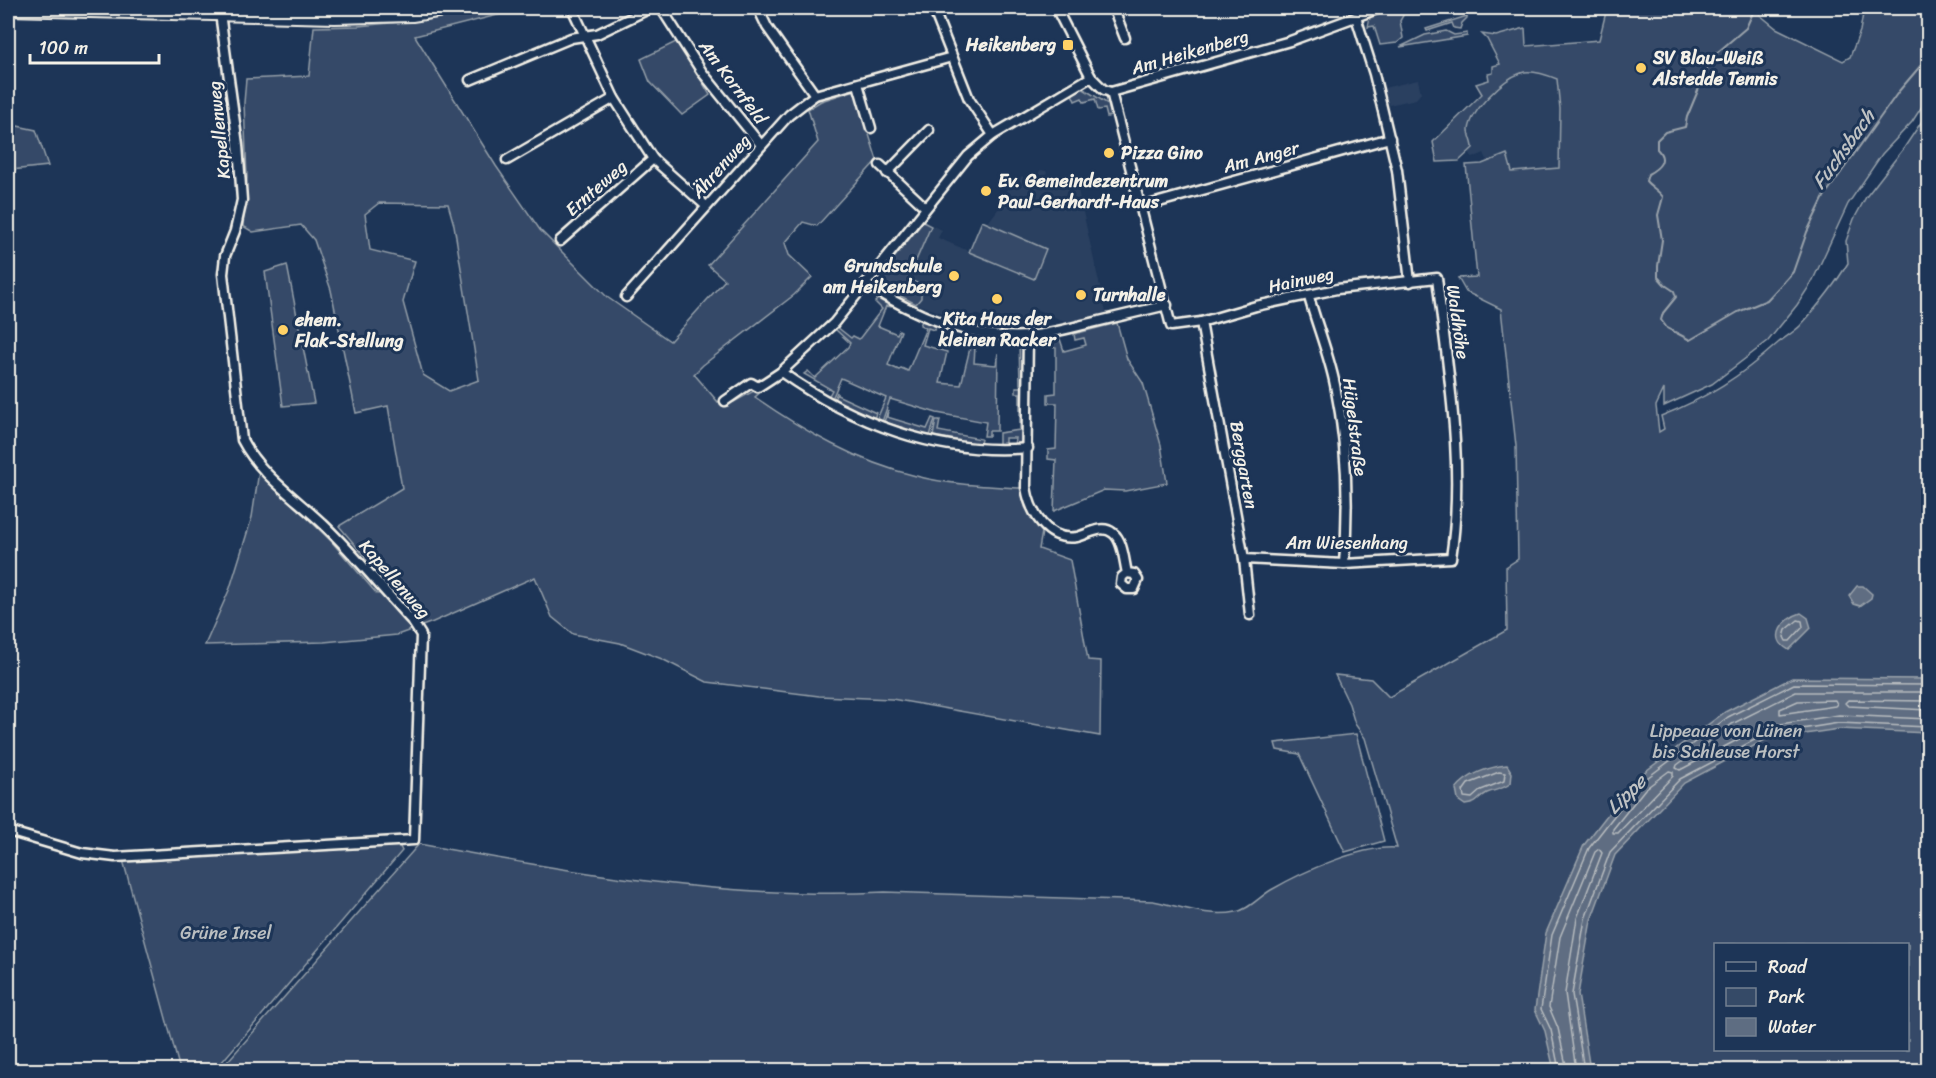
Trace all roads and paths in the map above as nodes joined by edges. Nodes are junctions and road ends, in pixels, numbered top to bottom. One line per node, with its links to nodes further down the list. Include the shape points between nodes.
1 (455, 8): 11 (street, via 412,15 346,17)
2 (572, 8): 13 (street, Ernteweg)
3 (651, 8): 13 (street, via 597,34)
4 (661, 8): 26 (street, Am Kornfeld, via 702,72)
5 (758, 8): 20 (street)
6 (933, 8): 15 (street)
7 (1056, 8): 16 (street)
8 (1116, 8): 14 (street)
9 (1380, 8): 12 (street, Am Heikenberg)
10 (8, 9): 11 (street)
11 (220, 13): 50 (street, Kapellenweg, via 241,174 242,200 225,255 224,274 242,440 261,467 340,541 421,635 414,840 115,857 82,853)
12 (1356, 17): 19 (street, Am Heikenberg, via 1290,42); 25 (street)
13 (584, 35): 17 (street); 21 (street, Ernteweg)
14 (1125, 38)
15 (952, 57): 18 (street, Ährenweg); 24 (street, via 969,99)
16 (1091, 77): 19 (street); 24 (street)
17 (470, 80)
18 (858, 84): 20 (street, Ährenweg); 22 (street)
19 (1111, 92): 33 (street)
20 (815, 95): 26 (street, Ährenweg)
21 (614, 98): 27 (street, Ernteweg); 28 (street)
22 (871, 128)
23 (929, 130): 30 (street)
24 (993, 135): 32 (street, via 968,156)
25 (1390, 138): 33 (street, Am Anger); 35 (street, via 1400,187)
26 (761, 145): 31 (street, Ährenweg)
27 (653, 159): 31 (street, Ernteweg); 34 (street, Ernteweg)
28 (507, 160)
29 (880, 165): 30 (street)
30 (887, 173): 32 (street)
31 (706, 206): 37 (street, Ährenweg)
32 (925, 207): 36 (street)
33 (1141, 207): 39 (street)
34 (560, 241)
35 (1410, 282): 38 (street, Hainweg, via 1337,289); 45 (street, Waldhöhe, via 1437,278 1457,453)
36 (865, 284): 41 (street, via 897,304 949,324 1000,335); 42 (street, via 834,323)
37 (626, 297)
38 (1309, 297): 40 (street, Hainweg, via 1256,306); 47 (street, Hügelstraße, via 1335,384 1347,496)
39 (1167, 305): 40 (street, Hainweg, via 1171,326); 41 (street)
40 (1201, 322): 46 (street, Berggarten)
41 (1028, 336): 44 (street)
42 (781, 372): 43 (street, via 758,387 751,383); 44 (street, via 834,406 921,441 979,450)
43 (725, 401)
44 (1028, 448): 48 (street, via 1026,487 1030,507 1040,522 1060,536 1077,537 1103,529 1113,532 1119,540)
45 (1451, 558): 47 (street, Am Wiesenhang)
46 (1244, 559): 47 (street, Am Wiesenhang); 49 (street, Berggarten)
47 (1344, 564)
48 (1127, 573)
49 (1250, 615)
50 (8, 831)

